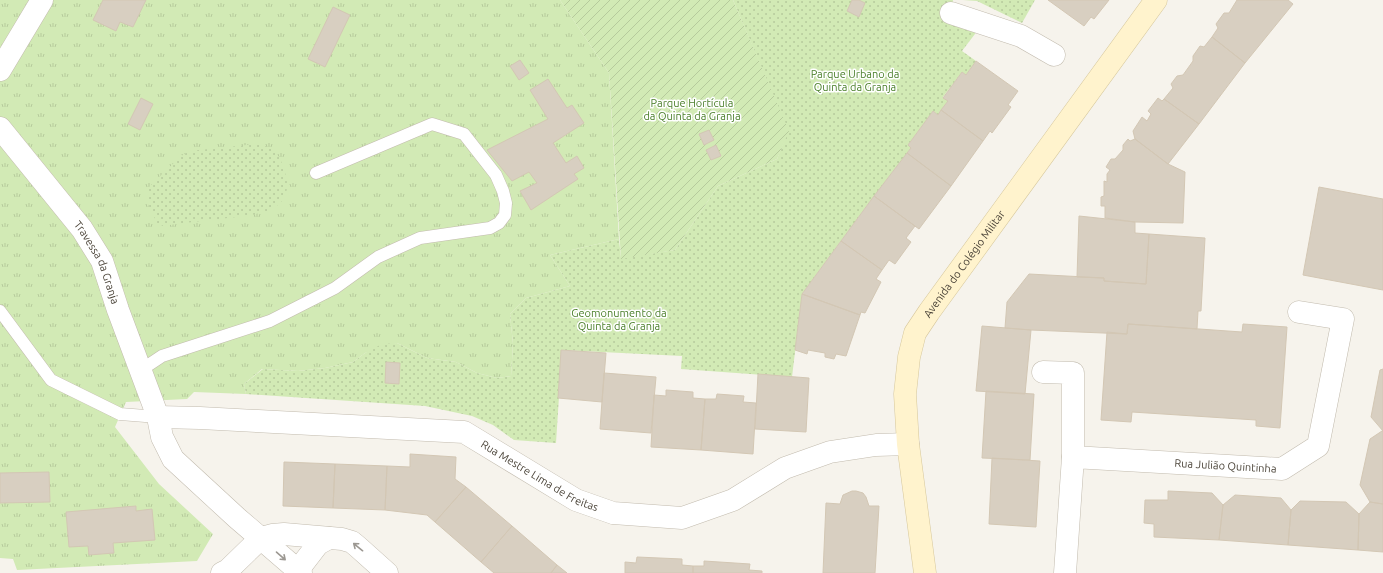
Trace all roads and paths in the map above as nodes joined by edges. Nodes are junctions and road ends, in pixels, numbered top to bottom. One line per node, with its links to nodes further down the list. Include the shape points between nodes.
1 (42, 0): 5 (street)
2 (1156, 0): 13 (street, Avenida do Colégio Militar, via 915,334 909,357 905,394)
3 (951, 13): 4 (street, via 1021,36)
4 (1054, 56)
5 (0, 70)
6 (0, 128): 10 (street, Travessa da Granja, via 82,229 102,261)
7 (316, 173): 10 (lane, via 432,124 464,134 496,175 506,203 504,216 499,223 490,228 420,238 378,256 335,288 270,321 162,356)
8 (0, 311): 12 (lane, via 52,380 120,414)
9 (1299, 312): 14 (street, Rua Julião Quintinha, via 1342,320 1318,446 1282,469)
10 (141, 370): 12 (street, Travessa da Granja)
11 (1043, 372): 14 (street, via 1073,374)
12 (158, 417): 13 (street, Rua Mestre Lima de Freitas, via 464,432 576,500 613,513 682,518 733,500 785,468 830,452 876,445); 15 (street, Travessa da Granja, via 162,437 173,459)
13 (908, 444): 20 (street, Avenida do Colégio Militar)
14 (1073, 457): 21 (street)
15 (261, 538): 16 (street, via 284,534); 17 (street, Travessa da Granja, one-way to 17); 18 (street)
16 (329, 538): 17 (street, via 318,544); 19 (street, one-way to 16, via 352,542)
17 (299, 572)
18 (222, 573)
19 (387, 573)
20 (925, 573)
21 (1065, 573)

